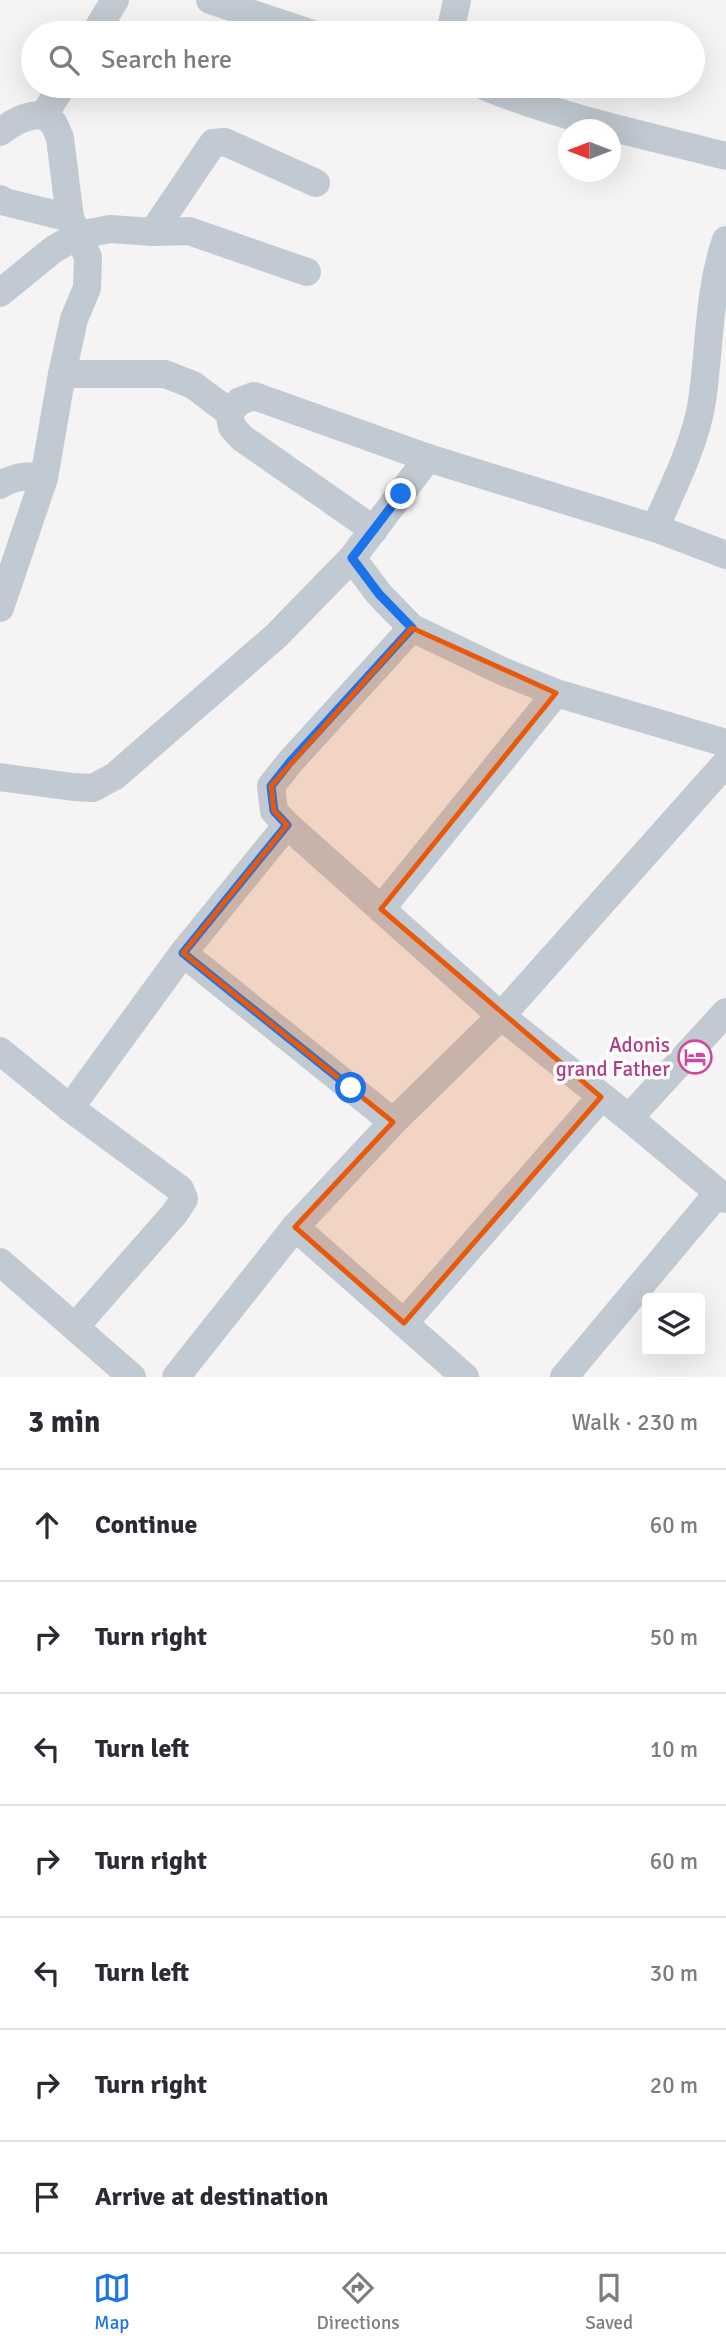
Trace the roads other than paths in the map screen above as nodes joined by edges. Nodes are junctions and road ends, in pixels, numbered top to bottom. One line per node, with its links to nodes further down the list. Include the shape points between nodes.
1 (116, 0): 4 (street)
2 (210, 0): 5 (street)
3 (457, 0): 6 (street)
4 (103, 21)
5 (274, 21)
6 (453, 21)
7 (55, 98): 9 (street)
8 (515, 98): 11 (street)
9 (44, 115): 10 (street, via 17,119); 14 (street, via 60,138)
10 (0, 132)
11 (726, 156)
12 (316, 183): 15 (street, via 218,141)
13 (0, 198): 14 (street)
14 (75, 227): 15 (street); 18 (street); 19 (street, via 88,257 87,288 74,319)
15 (153, 232): 17 (street, via 189,230)
16 (726, 240): 20 (street, via 714,293)
17 (307, 272)
18 (0, 293)
19 (62, 374): 21 (street, via 165,374 193,385); 23 (street)
20 (714, 410): 25 (street, via 684,463)
21 (229, 412): 22 (street, via 254,396); 26 (street, via 232,427 242,438)
22 (428, 458): 25 (street); 26 (street)
23 (44, 478): 24 (street, via 27,475); 29 (street)
24 (0, 485)
25 (656, 528): 27 (street)
26 (374, 530): 28 (street)
27 (726, 555)
28 (352, 558): 30 (street); 34 (street, via 276,636 115,776 93,788)
29 (0, 608)
30 (412, 628): 31 (street); 35 (street, via 271,786 274,811)
31 (556, 694): 32 (street); 36 (street)
32 (726, 743)
33 (726, 763): 39 (street)
34 (0, 777)
35 (287, 825): 36 (street); 37 (street)
36 (381, 909): 39 (street)
37 (183, 953): 42 (street); 44 (street)
38 (726, 1012): 43 (street)
39 (501, 1016): 41 (street); 44 (street)
40 (0, 1051): 42 (street)
41 (601, 1097): 43 (street); 48 (street)
42 (70, 1108): 49 (street, via 180,1189 184,1199)
43 (629, 1118): 45 (street)
44 (393, 1122): 46 (street)
45 (722, 1196): 53 (street)
46 (295, 1227): 48 (street); 51 (street)
47 (0, 1262): 49 (street)
48 (404, 1323): 52 (street)
49 (75, 1327): 50 (street)
50 (132, 1377)
51 (176, 1377)
52 (465, 1377)
53 (564, 1377)

